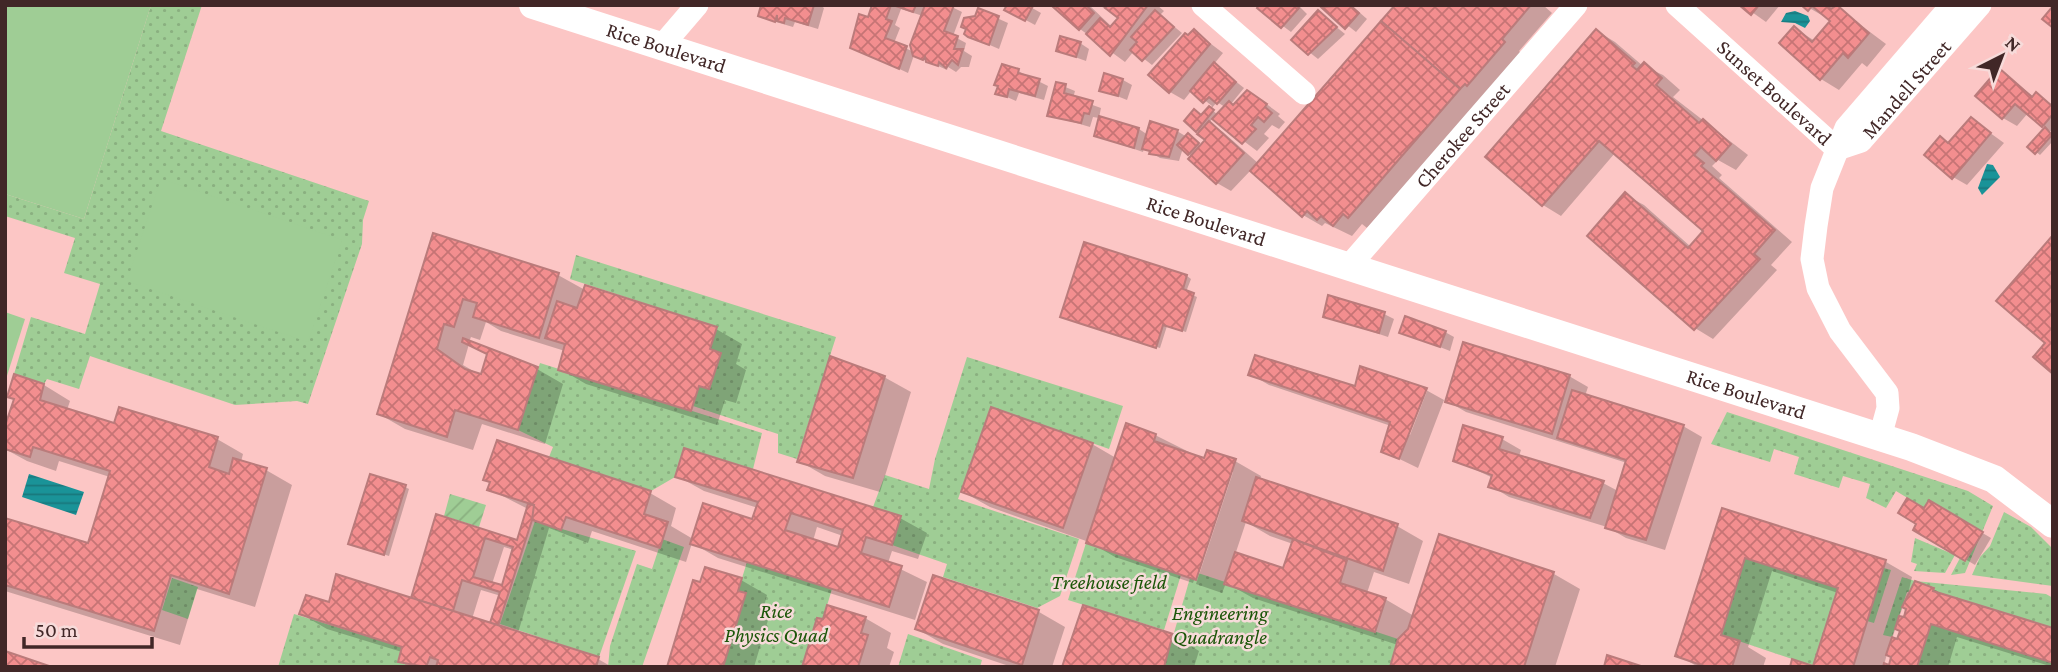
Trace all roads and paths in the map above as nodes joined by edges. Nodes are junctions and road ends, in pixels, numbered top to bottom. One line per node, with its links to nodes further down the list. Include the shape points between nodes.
1 (533, 5): 8 (main road, Rice Boulevard)
2 (697, 5): 8 (street)
3 (1203, 5): 9 (street)
4 (1576, 5): 11 (street, Cherokee Street)
5 (1677, 5): 10 (street, Sunset Boulevard)
6 (1952, 5): 10 (street, Mandell Street, via 1846,128)
7 (1980, 5): 10 (street, Mandell Street, via 1861,141)
8 (661, 47): 11 (main road, Rice Boulevard)
9 (1304, 93)
10 (1837, 149): 12 (street, Sunset Boulevard, via 1822,188 1812,259 1818,288 1840,331 1887,393)
11 (1349, 266): 12 (main road, Rice Boulevard)
12 (1880, 436): 13 (main road, via 1994,478)
13 (2053, 524)

